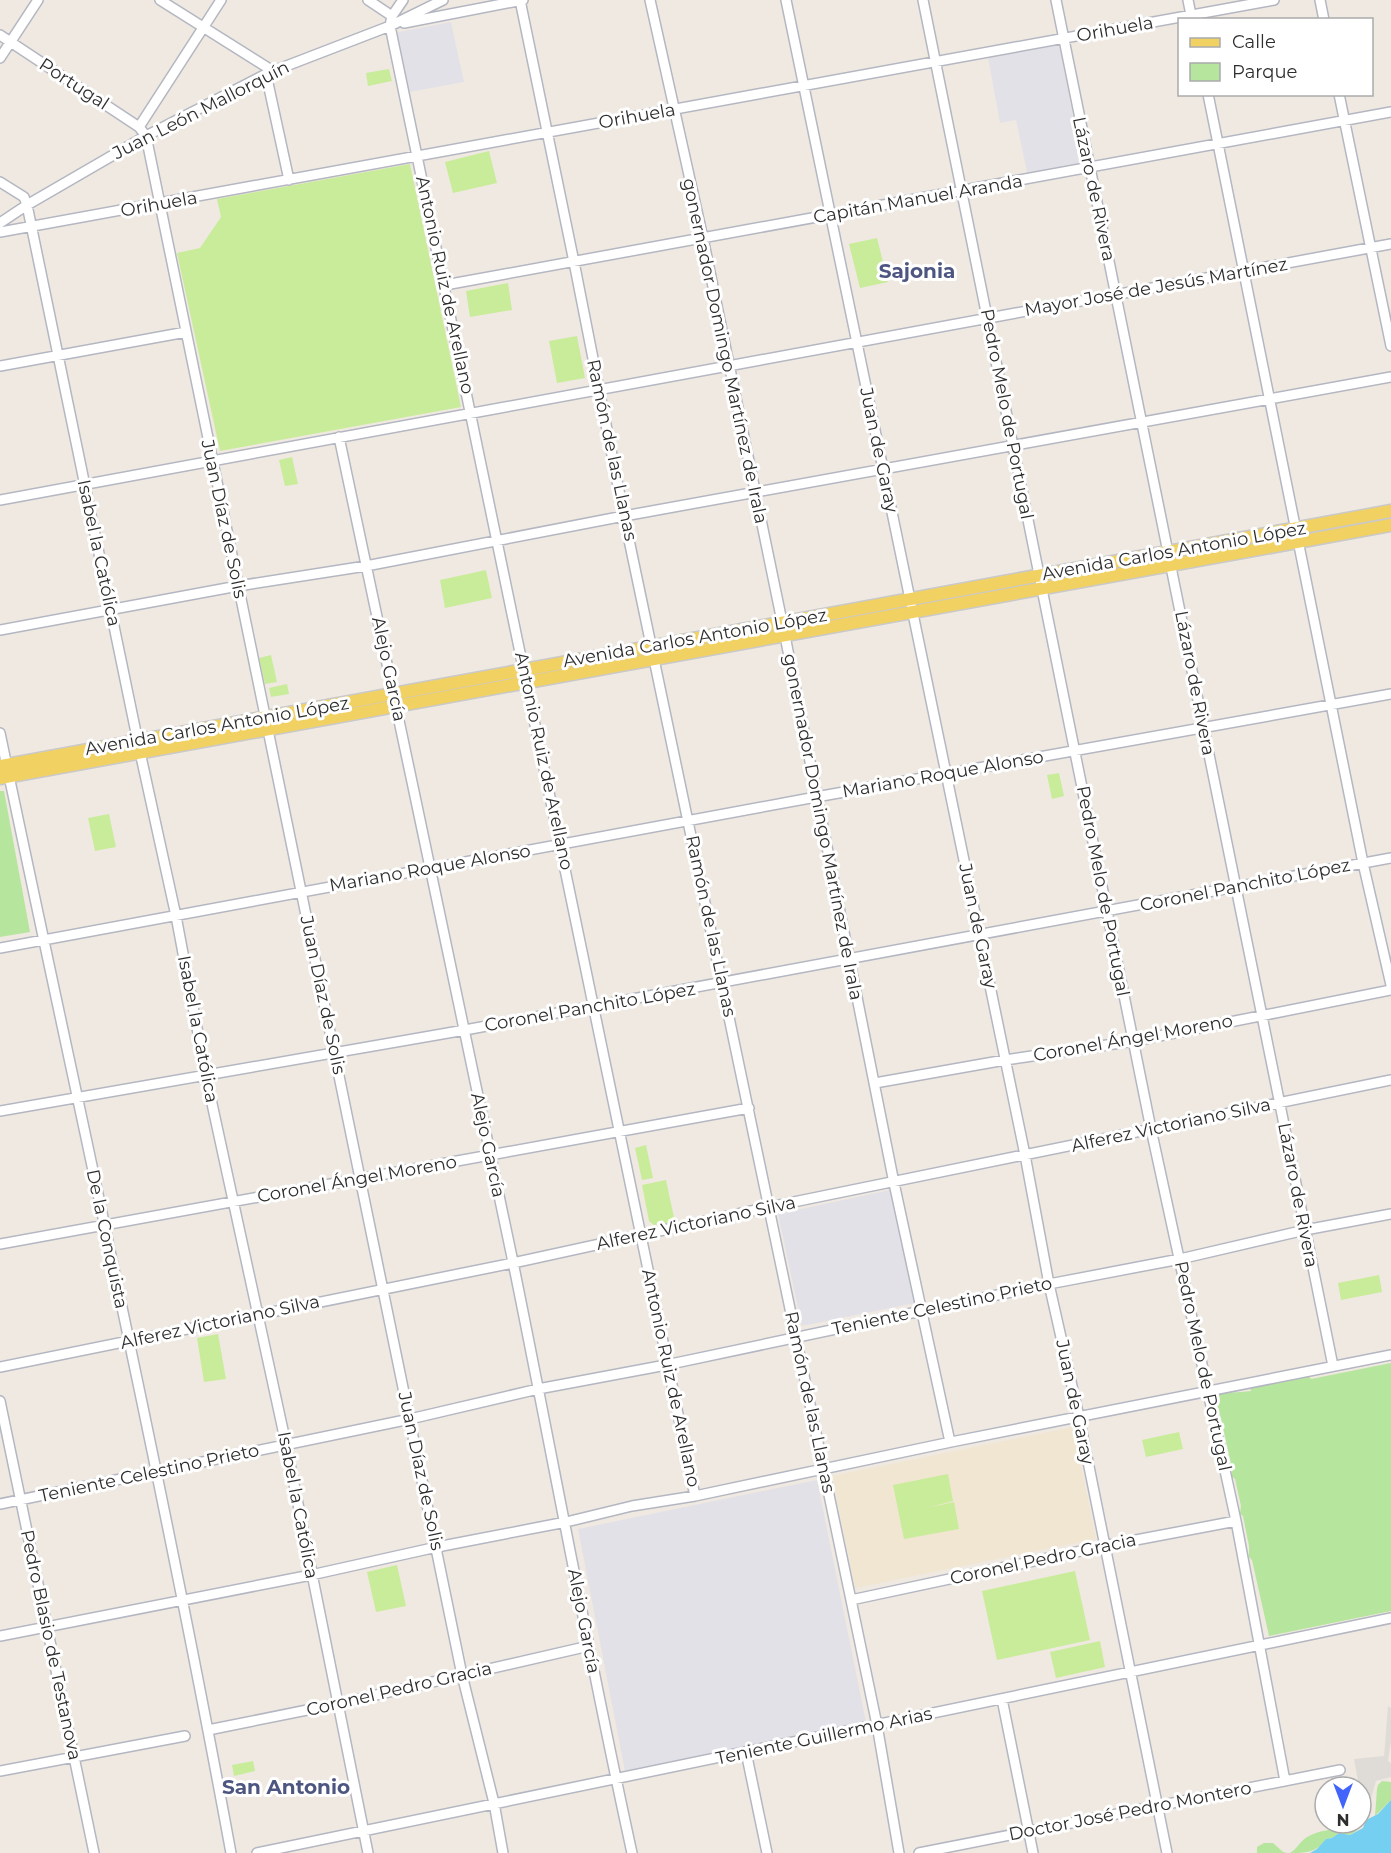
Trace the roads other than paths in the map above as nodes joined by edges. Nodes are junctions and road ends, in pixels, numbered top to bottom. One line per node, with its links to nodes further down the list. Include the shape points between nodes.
1 (38, 0): 22 (street)
2 (160, 0): 19 (street)
3 (221, 0): 19 (street)
4 (368, 0): 18 (street)
5 (403, 0): 18 (street)
6 (443, 0): 18 (street, Juan León Mallorquín)
7 (521, 0): 18 (street); 33 (street, Ramón de las Llanas)
8 (650, 0): 29 (street, gonernador Domingo Martínez de Irala)
9 (786, 0): 26 (street, Juan de Garay)
10 (923, 0): 24 (street, Pedro Melo de Portugal)
11 (1056, 0): 21 (street, Lázaro de Rivera)
12 (1188, 0): 15 (street)
13 (1274, 0): 15 (street, Orihuela)
14 (1320, 0): 16 (street)
15 (1192, 17)
16 (1324, 18)
17 (1178, 19): 21 (street, Orihuela)
18 (391, 21): 25 (street, Juan León Mallorquín); 36 (street, Antonio Ruiz de Arellano)
19 (203, 28): 25 (street); 32 (street)
20 (0, 35): 22 (street, Portugal)
21 (1064, 38): 24 (street, Orihuela); 37 (street, Lázaro de Rivera)
22 (10, 42): 23 (street); 32 (street, Portugal)
23 (0, 58)
24 (936, 62): 26 (street, Orihuela); 40 (street, Pedro Melo de Portugal)
25 (269, 72): 34 (street, Juan León Mallorquín); 38 (street)
26 (804, 86): 29 (street, Orihuela); 43 (street, Juan de Garay)
27 (1208, 96): 35 (street)
28 (1339, 96): 31 (street)
29 (673, 110): 33 (street, Orihuela); 47 (street, gonernador Domingo Martínez de Irala)
30 (1391, 112): 31 (street, Capitán Manuel Aranda)
31 (1345, 121): 35 (street, Capitán Manuel Aranda); 49 (street)
32 (140, 127): 34 (street, Portugal)
33 (547, 133): 36 (street, Orihuela); 50 (street, Ramón de las Llanas)
34 (146, 136): 41 (street, Juan Díaz de Solis); 42 (street, Juan León Mallorquín)
35 (1218, 144): 37 (street, Capitán Manuel Aranda); 51 (street)
36 (418, 156): 38 (street, Orihuela); 52 (street, Antonio Ruiz de Arellano)
37 (1089, 168): 40 (street, Capitán Manuel Aranda); 53 (street, Lázaro de Rivera)
38 (289, 180): 41 (street, Orihuela)
39 (0, 182): 42 (street, via 24,197)
40 (962, 191): 43 (street, Capitán Manuel Aranda); 54 (street, Pedro Melo de Portugal)
41 (160, 203): 45 (street, Orihuela); 55 (street, Juan Díaz de Solis)
42 (27, 205): 44 (street, Juan León Mallorquín); 45 (street, Isabel la Católica)
43 (832, 215): 47 (street, Capitán Manuel Aranda); 56 (street, Juan de Garay)
44 (0, 224)
45 (32, 227): 46 (street, Orihuela); 58 (street, Isabel la Católica)
46 (0, 232)
47 (703, 238): 50 (street, Capitán Manuel Aranda); 60 (street, gonernador Domingo Martínez de Irala)
48 (1391, 244): 49 (street, Mayor José de Jesús Martínez)
49 (1371, 248): 51 (street, Mayor José de Jesús Martínez); 57 (street)
50 (574, 262): 52 (street, Capitán Manuel Aranda); 62 (street, Ramón de las Llanas)
51 (1244, 271): 53 (street, Mayor José de Jesús Martínez); 63 (street)
52 (445, 285): 64 (street, Antonio Ruiz de Arellano)
53 (1116, 295): 54 (street, Mayor José de Jesús Martínez); 65 (street, Lázaro de Rivera)
54 (988, 318): 56 (street, Mayor José de Jesús Martínez); 67 (street, Pedro Melo de Portugal)
55 (186, 332): 58 (street); 68 (street, Juan Díaz de Solis)
56 (856, 342): 60 (street, Mayor José de Jesús Martínez); 69 (street, Juan de Garay)
57 (1391, 346)
58 (58, 355): 59 (street); 70 (street, Isabel la Católica)
59 (0, 366)
60 (729, 366): 62 (street, Mayor José de Jesús Martínez); 71 (street, gonernador Domingo Martínez de Irala)
61 (1391, 377): 63 (street)
62 (598, 390): 64 (street, Mayor José de Jesús Martínez); 74 (street, Ramón de las Llanas)
63 (1269, 399): 65 (street); 76 (street)
64 (471, 413): 66 (street, Mayor José de Jesús Martínez); 77 (street, Antonio Ruiz de Arellano)
65 (1142, 422): 67 (street); 79 (street, Lázaro de Rivera)
66 (339, 437): 68 (street, Mayor José de Jesús Martínez); 81 (street, Alejo García)
67 (1014, 445): 69 (street); 82 (street, Pedro Melo de Portugal)
68 (212, 461): 70 (street, Mayor José de Jesús Martínez); 83 (street, Juan Díaz de Solis)
69 (883, 469): 71 (street); 85 (street, Juan de Garay)
70 (85, 484): 72 (street, Mayor José de Jesús Martínez); 86 (street, Isabel la Católica)
71 (754, 492): 74 (street); 88 (street, gonernador Domingo Martínez de Irala)
72 (0, 500)
73 (1391, 511): 76 (main road, Avenida Carlos Antonio López)
74 (624, 516): 77 (street); 91 (street, Ramón de las Llanas)
75 (1391, 525): 78 (main road, Avenida Carlos Antonio López)
76 (1296, 529): 78 (street); 79 (main road, Avenida Carlos Antonio López)
77 (497, 542): 81 (street); 92 (street, Antonio Ruiz de Arellano)
78 (1299, 542): 80 (main road, Avenida Carlos Antonio López); 96 (street)
79 (1169, 552): 80 (street, Lázaro de Rivera); 82 (main road, Avenida Carlos Antonio López)
80 (1171, 565): 84 (main road, Avenida Carlos Antonio López); 98 (street, Lázaro de Rivera)
81 (366, 566): 83 (street); 95 (street, Alejo García)
82 (1040, 575): 84 (street, Pedro Melo de Portugal); 85 (main road, Avenida Carlos Antonio López)
83 (238, 586): 86 (street); 97 (street, Juan Díaz de Solis)
84 (1043, 588): 87 (main road, Avenida Carlos Antonio López); 101 (street, Pedro Melo de Portugal)
85 (910, 599): 87 (street, Juan de Garay); 88 (main road, Avenida Carlos Antonio López)
86 (111, 609): 89 (street); 100 (street, Isabel la Católica)
87 (913, 612): 90 (main road, Avenida Carlos Antonio López); 103 (street, Juan de Garay)
88 (782, 623): 90 (street, gonernador Domingo Martínez de Irala); 91 (main road, Avenida Carlos Antonio López)
89 (0, 630)
90 (785, 636): 91 (main road, Avenida Carlos Antonio López); 104 (street, gonernador Domingo Martínez de Irala)
91 (654, 652): 92 (main road, Avenida Carlos Antonio López); 93 (main road, Avenida Carlos Antonio López); 105 (street, Ramón de las Llanas)
92 (525, 669): 93 (street, Antonio Ruiz de Arellano); 95 (main road, Avenida Carlos Antonio López)
93 (528, 684): 95 (main road, Avenida Carlos Antonio López); 106 (street, Antonio Ruiz de Arellano)
94 (1391, 694): 96 (street, Mariano Roque Alonso)
95 (396, 699): 97 (main road, Avenida Carlos Antonio López); 109 (street, Alejo García)
96 (1332, 705): 98 (street, Mariano Roque Alonso); 108 (street)
97 (267, 723): 100 (main road, Avenida Carlos Antonio López); 111 (street, Juan Díaz de Solis)
98 (1204, 728): 101 (street, Mariano Roque Alonso); 110 (street, Lázaro de Rivera)
99 (0, 733): 102 (street, De la Conquista)
100 (139, 746): 102 (main road, Avenida Carlos Antonio López); 113 (street, Isabel la Católica)
101 (1075, 751): 103 (street, Mariano Roque Alonso); 112 (street, Pedro Melo de Portugal)
102 (4, 771): 115 (street, De la Conquista)
103 (946, 774): 104 (street, Mariano Roque Alonso); 114 (street, Juan de Garay)
104 (816, 797): 105 (street, Mariano Roque Alonso); 117 (street, gonernador Domingo Martínez de Irala)
105 (689, 820): 106 (street, Mariano Roque Alonso); 118 (street, Ramón de las Llanas)
106 (561, 844): 109 (street, Mariano Roque Alonso); 121 (street, Antonio Ruiz de Arellano)
107 (1391, 858): 108 (street, Coronel Panchito López)
108 (1364, 862): 110 (street, Coronel Panchito López); 119 (street)
109 (431, 868): 111 (street, Mariano Roque Alonso); 123 (street, Alejo García)
110 (1236, 887): 112 (street, Coronel Panchito López); 122 (street, Lázaro de Rivera)
111 (302, 891): 113 (street, Mariano Roque Alonso); 125 (street, Juan Díaz de Solis)
112 (1108, 911): 114 (street, Coronel Panchito López); 124 (street, Pedro Melo de Portugal)
113 (176, 916): 115 (street, Mariano Roque Alonso); 127 (street, Isabel la Católica)
114 (980, 935): 117 (street, Coronel Panchito López); 126 (street, Juan de Garay)
115 (43, 940): 116 (street, Mariano Roque Alonso); 130 (street, De la Conquista)
116 (0, 948)
117 (850, 960): 118 (street, Coronel Panchito López); 129 (street, gonernador Domingo Martínez de Irala)
118 (723, 983): 121 (street, Coronel Panchito López); 132 (street, Ramón de las Llanas)
119 (1391, 985)
120 (1391, 990): 122 (street, Coronel Ángel Moreno)
121 (595, 1006): 123 (street, Coronel Panchito López); 135 (street, Antonio Ruiz de Arellano)
122 (1262, 1016): 124 (street, Coronel Ángel Moreno); 131 (street, Lázaro de Rivera)
123 (465, 1030): 125 (street, Coronel Panchito López); 136 (street, Alejo García)
124 (1134, 1041): 126 (street, Coronel Ángel Moreno); 134 (street, Pedro Melo de Portugal)
125 (336, 1053): 127 (street, Coronel Panchito López); 138 (street, Juan Díaz de Solis)
126 (1005, 1060): 129 (street, Coronel Ángel Moreno); 137 (street, Juan de Garay)
127 (206, 1076): 130 (street, Coronel Panchito López); 140 (street, Isabel la Católica)
128 (1391, 1080): 131 (street, Alferez Victoriano Silva)
129 (875, 1083): 139 (street, gonernador Domingo Martínez de Irala)
130 (76, 1098): 133 (street, Coronel Panchito López); 143 (street, De la Conquista)
131 (1280, 1102): 134 (street, Alferez Victoriano Silva); 144 (street, Lázaro de Rivera)
132 (749, 1108): 135 (street, Coronel Ángel Moreno); 141 (street, Ramón de las Llanas)
133 (0, 1111)
134 (1151, 1129): 137 (street, Alferez Victoriano Silva); 147 (street, Pedro Melo de Portugal)
135 (621, 1131): 136 (street, Coronel Ángel Moreno); 145 (street, Antonio Ruiz de Arellano)
136 (491, 1155): 138 (street, Coronel Ángel Moreno); 148 (street, Alejo García)
137 (1026, 1155): 139 (street, Alferez Victoriano Silva); 149 (street, Juan de Garay)
138 (360, 1178): 140 (street, Coronel Ángel Moreno); 150 (street, Juan Díaz de Solis)
139 (894, 1183): 141 (street, Alferez Victoriano Silva); 151 (street, gonernador Domingo Martínez de Irala)
140 (233, 1202): 143 (street, Coronel Ángel Moreno); 152 (street, Isabel la Católica)
141 (769, 1207): 145 (street, Alferez Victoriano Silva); 153 (street, Ramón de las Llanas)
142 (1391, 1214): 144 (street, Teniente Celestino Prieto)
143 (103, 1225): 146 (street, Coronel Ángel Moreno); 154 (street, De la Conquista)
144 (1305, 1230): 147 (street, Teniente Celestino Prieto); 157 (street, Lázaro de Rivera)
145 (642, 1234): 148 (street, Alferez Victoriano Silva); 156 (street, Antonio Ruiz de Arellano)
146 (0, 1244)
147 (1180, 1259): 149 (street, Teniente Celestino Prieto); 160 (street, Pedro Melo de Portugal)
148 (513, 1263): 150 (street, Alferez Victoriano Silva); 159 (street, Alejo García)
149 (1049, 1284): 151 (street, Teniente Celestino Prieto); 162 (street, Juan de Garay)
150 (383, 1288): 152 (street, Alferez Victoriano Silva); 163 (street, Juan Díaz de Solis)
151 (923, 1310): 153 (street, Teniente Celestino Prieto); 164 (street, gonernador Domingo Martínez de Irala)
152 (257, 1314): 154 (street, Alferez Victoriano Silva); 165 (street, Isabel la Católica)
153 (796, 1336): 156 (street, Teniente Celestino Prieto); 166 (street, Ramón de las Llanas)
154 (128, 1341): 158 (street, Alferez Victoriano Silva); 167 (street, De la Conquista)
155 (1391, 1355): 157 (street)
156 (666, 1365): 159 (street, Teniente Celestino Prieto); 168 (street, Antonio Ruiz de Arellano)
157 (1333, 1366): 160 (street)
158 (0, 1367)
159 (538, 1389): 163 (street, Teniente Celestino Prieto); 172 (street, Alejo García)
160 (1207, 1391): 162 (street); 171 (street, Pedro Melo de Portugal)
161 (0, 1401): 169 (street, Pedro Blasio de Testanova)
162 (1079, 1417): 164 (street); 173 (street, Juan de Garay)
163 (410, 1419): 165 (street, Teniente Celestino Prieto); 174 (street, Juan Díaz de Solis)
164 (950, 1442): 166 (street)
165 (286, 1444): 167 (street, Teniente Celestino Prieto); 175 (street, Isabel la Católica)
166 (824, 1470): 168 (street); 176 (street, Ramón de las Llanas)
167 (155, 1472): 169 (street, Teniente Celestino Prieto); 177 (street, De la Conquista)
168 (695, 1496): 172 (street)
169 (20, 1500): 170 (street, Teniente Celestino Prieto); 179 (street, Pedro Blasio de Testanova)
170 (0, 1504)
171 (1236, 1521): 173 (street, Coronel Pedro Gracia); 182 (street, Pedro Melo de Portugal)
172 (566, 1522): 174 (street); 181 (street, Alejo García)
173 (1104, 1546): 176 (street, Coronel Pedro Gracia); 183 (street, Juan de Garay)
174 (437, 1547): 175 (street); 184 (street, Juan Díaz de Solis)
175 (311, 1575): 177 (street); 186 (street, Isabel la Católica)
176 (851, 1599): 187 (street, Ramón de las Llanas)
177 (182, 1601): 179 (street); 188 (street, De la Conquista)
178 (1391, 1618): 182 (street, Teniente Guillermo Arias)
179 (47, 1627): 180 (street); 191 (street, Pedro Blasio de Testanova)
180 (0, 1636)
181 (589, 1646): 184 (street, Coronel Pedro Gracia); 194 (street, Alejo García)
182 (1261, 1646): 183 (street, Teniente Guillermo Arias); 195 (street, Pedro Melo de Portugal)
183 (1130, 1673): 185 (street, Teniente Guillermo Arias); 197 (street, Juan de Garay)
184 (462, 1675): 186 (street, Coronel Pedro Gracia); 196 (street, Juan Díaz de Solis)
185 (1002, 1700): 187 (street, Teniente Guillermo Arias); 199 (street)
186 (337, 1704): 188 (street, Coronel Pedro Gracia); 198 (street, Isabel la Católica)
187 (877, 1725): 190 (street, Teniente Guillermo Arias); 207 (street, Ramón de las Llanas)
188 (208, 1730): 201 (street, De la Conquista)
189 (185, 1736): 191 (street)
190 (746, 1752): 194 (street, Teniente Guillermo Arias); 206 (street)
191 (74, 1757): 193 (street); 200 (street, Pedro Blasio de Testanova)
192 (1340, 1770): 195 (street, Doctor José Pedro Montero)
193 (0, 1771)
194 (616, 1778): 196 (street, Teniente Guillermo Arias); 205 (street, Alejo García)
195 (1285, 1781): 197 (street, Doctor José Pedro Montero)
196 (494, 1803): 198 (street, Teniente Guillermo Arias); 204 (street, Juan Díaz de Solis)
197 (1157, 1805): 199 (street, Doctor José Pedro Montero); 210 (street, Juan de Garay)
198 (364, 1830): 202 (street, Teniente Guillermo Arias); 203 (street, Isabel la Católica)
199 (1028, 1831): 208 (street, Doctor José Pedro Montero); 209 (street)
200 (94, 1853)
201 (231, 1853)
202 (257, 1853)
203 (368, 1853)
204 (503, 1853)
205 (632, 1853)
206 (767, 1853)
207 (899, 1853)
208 (919, 1853)
209 (1033, 1853)
210 (1167, 1853)

